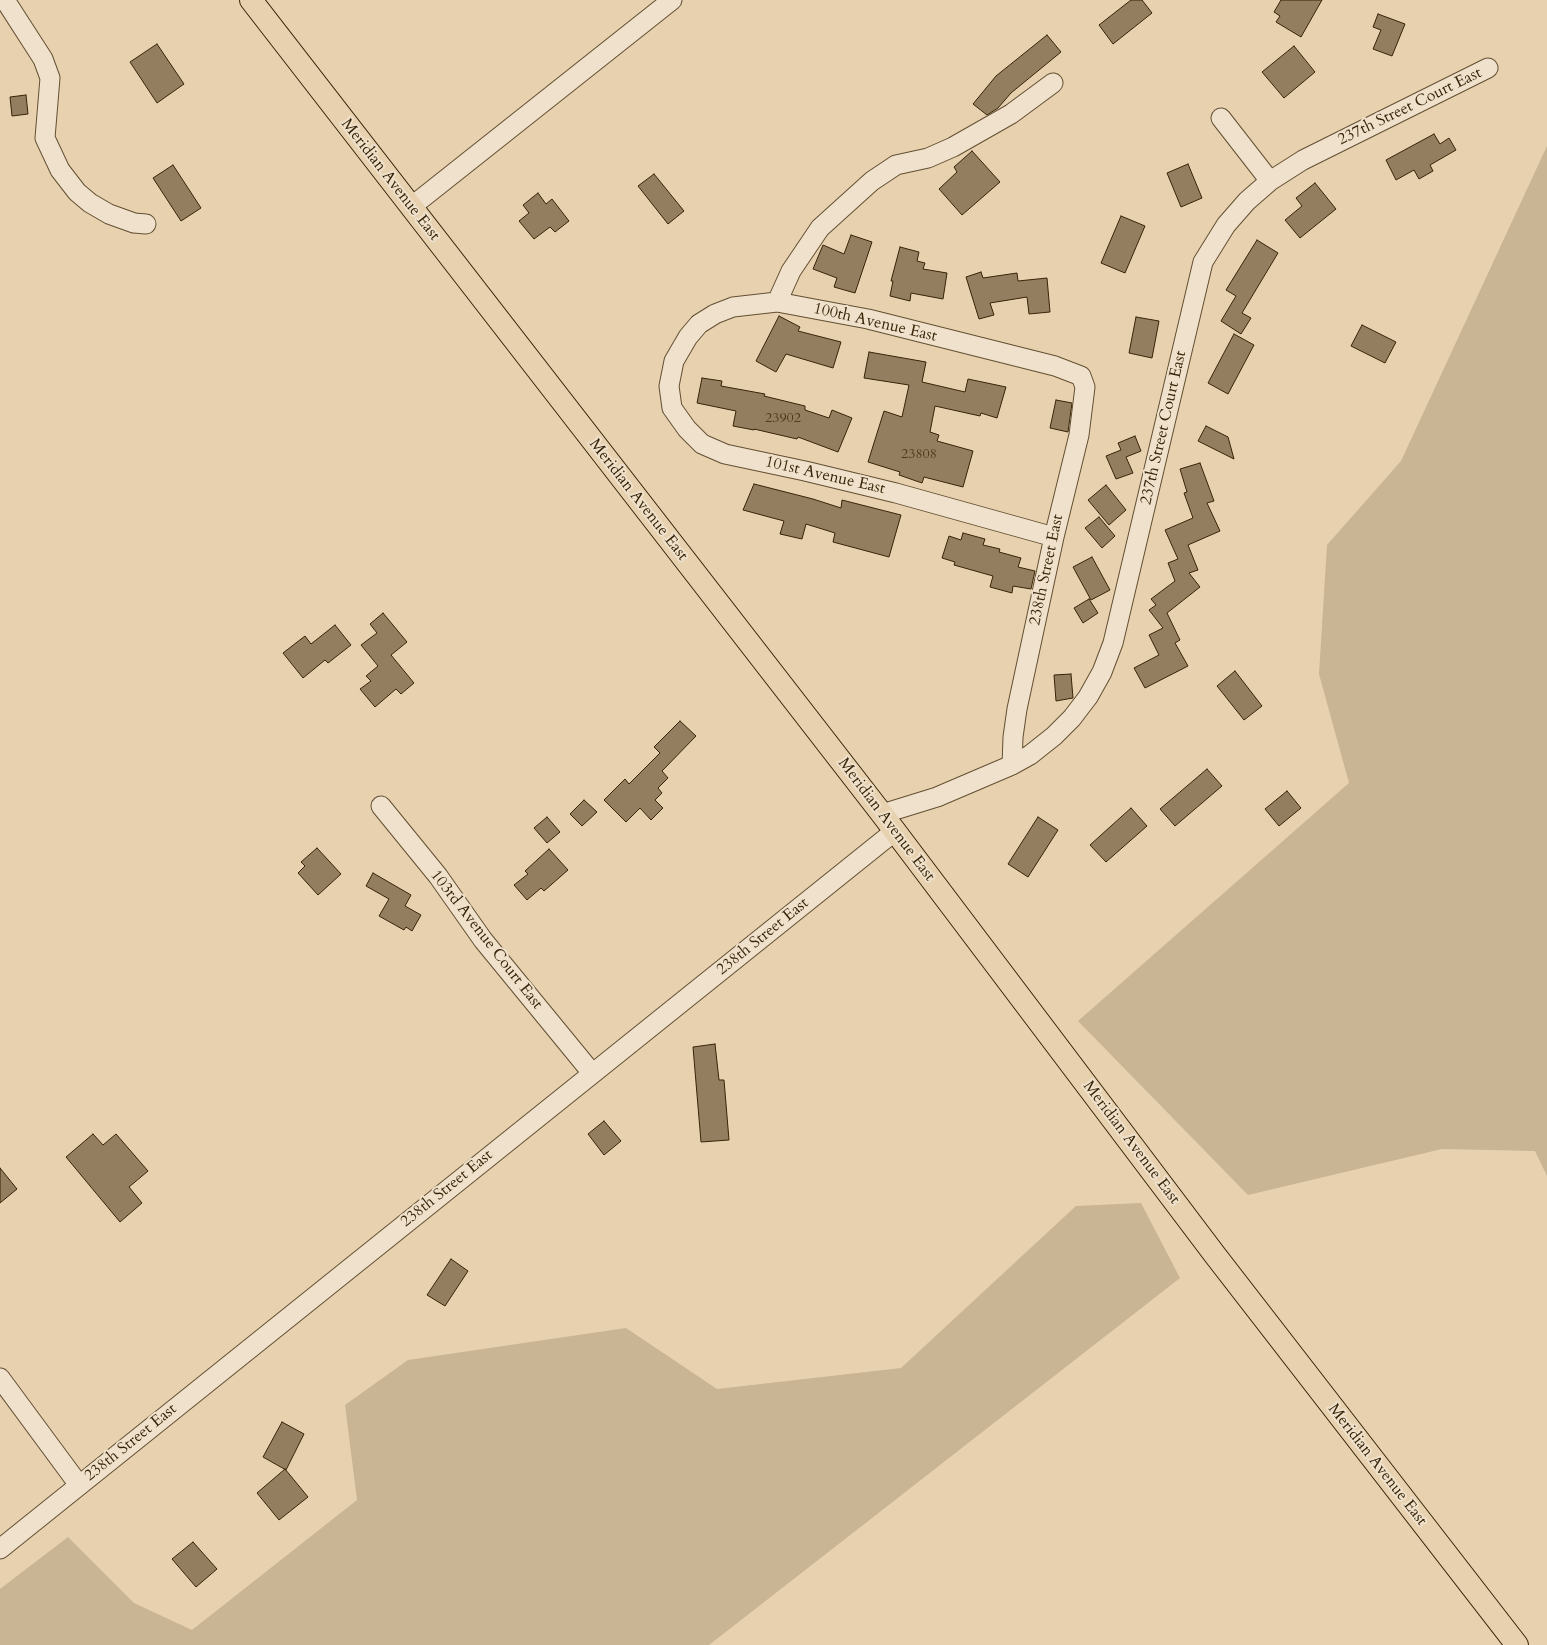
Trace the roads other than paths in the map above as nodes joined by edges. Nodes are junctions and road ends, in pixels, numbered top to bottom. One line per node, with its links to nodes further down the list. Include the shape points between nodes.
1 (6, 0): 9 (street, via 43,59 50,78 45,138 60,170 90,203 109,214)
2 (250, 0): 8 (main road, Meridian Avenue East)
3 (672, 0): 8 (street)
4 (1488, 68): 7 (street, 237th Street Court East, via 1303,160)
5 (1053, 83): 10 (street, via 1011,114 953,147 928,158 896,166 872,181 820,228 790,271)
6 (1221, 118): 7 (street)
7 (1270, 181): 14 (street, 237th Street Court East, via 1226,225 1203,262 1113,643 1102,672 1088,697 1064,726 1030,755)
8 (411, 207): 16 (main road, Meridian Avenue East)
9 (146, 224)
10 (777, 302): 11 (street, 100th Avenue East, via 733,306 716,314 700,324); 12 (street, 100th Avenue East, via 868,319 1055,366)
11 (680, 348): 13 (street, 101st Avenue East, via 670,372 669,396 672,408 702,444 725,454 806,470)
12 (1081, 376): 13 (street, 238th Street East, via 1084,387 1079,435)
13 (1054, 537): 14 (street, 238th Street East, via 1017,709)
14 (1012, 765): 16 (street, 237th Street Court East, via 938,797)
15 (381, 806): 17 (street, 103rd Avenue Court East, via 438,876 483,940)
16 (889, 823): 17 (street, 238th Street East); 21 (main road, Meridian Avenue East, via 1215,1255)
17 (592, 1073): 19 (street, 238th Street East)
18 (0, 1378): 19 (street)
19 (79, 1485): 20 (street, 238th Street East)
20 (0, 1549)
21 (1517, 1645)

